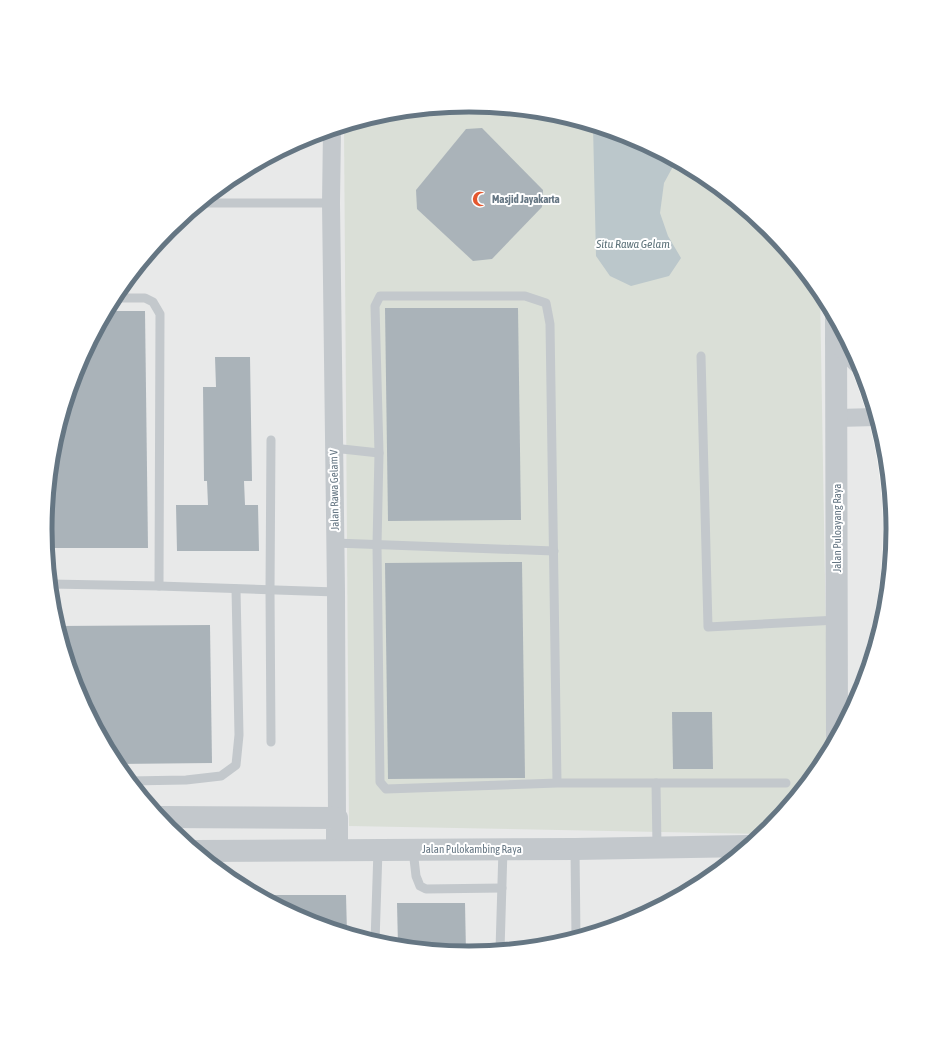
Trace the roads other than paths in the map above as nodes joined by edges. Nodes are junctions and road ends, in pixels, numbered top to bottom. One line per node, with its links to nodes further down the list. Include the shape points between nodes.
1 (332, 136): 3 (street, Jalan Rawa Gelam V)
2 (210, 203): 3 (lane)
3 (331, 203): 10 (street, Jalan Rawa Gelam V)
4 (122, 298): 16 (lane, via 145,298 153,302 160,314)
5 (836, 332): 8 (street, Jalan Puloayang Raya)
6 (701, 356): 20 (lane, via 708,627)
7 (871, 417): 8 (street)
8 (837, 418): 20 (street, Jalan Puloayang Raya)
9 (271, 440): 18 (lane)
10 (333, 448): 11 (lane); 12 (street, Jalan Rawa Gelam V)
11 (379, 453): 13 (lane); 14 (lane, via 375,306 380,296 525,296 546,303 550,324)
12 (335, 543): 13 (lane); 19 (street, Jalan Rawa Gelam V)
13 (377, 546): 14 (lane); 24 (lane, via 380,782 386,789)
14 (554, 551): 24 (lane)
15 (56, 584): 16 (lane)
16 (159, 586): 17 (lane)
17 (236, 589): 18 (lane); 23 (lane, via 239,735 236,765 222,776 186,780)
18 (270, 590): 19 (lane); 22 (lane)
19 (336, 592): 28 (street, Jalan Rawa Gelam V)
20 (837, 620): 21 (street, Jalan Puloayang Raya)
21 (837, 725)
22 (272, 742)
23 (136, 780)
24 (557, 783): 25 (lane)
25 (656, 783): 26 (lane); 30 (lane)
26 (786, 783)
27 (167, 817): 28 (street)
28 (337, 818): 31 (street, Jalan Rawa Gelam V)
29 (740, 846): 30 (street, Jalan Pulokambing Raya)
30 (657, 847): 35 (street, Jalan Pulokambing Raya)
31 (337, 849): 32 (street, Jalan Pulokambing Raya); 36 (street, Jalan Pulokambing Raya)
32 (378, 849): 33 (street, Jalan Pulokambing Raya); 39 (lane)
33 (412, 849): 34 (street, Jalan Pulokambing Raya); 37 (lane, via 416,876 420,886 426,889)
34 (503, 849): 35 (street, Jalan Pulokambing Raya); 37 (lane)
35 (575, 849): 38 (lane)
36 (204, 851)
37 (502, 888): 40 (lane)
38 (576, 932)
39 (375, 935)
40 (500, 946)

